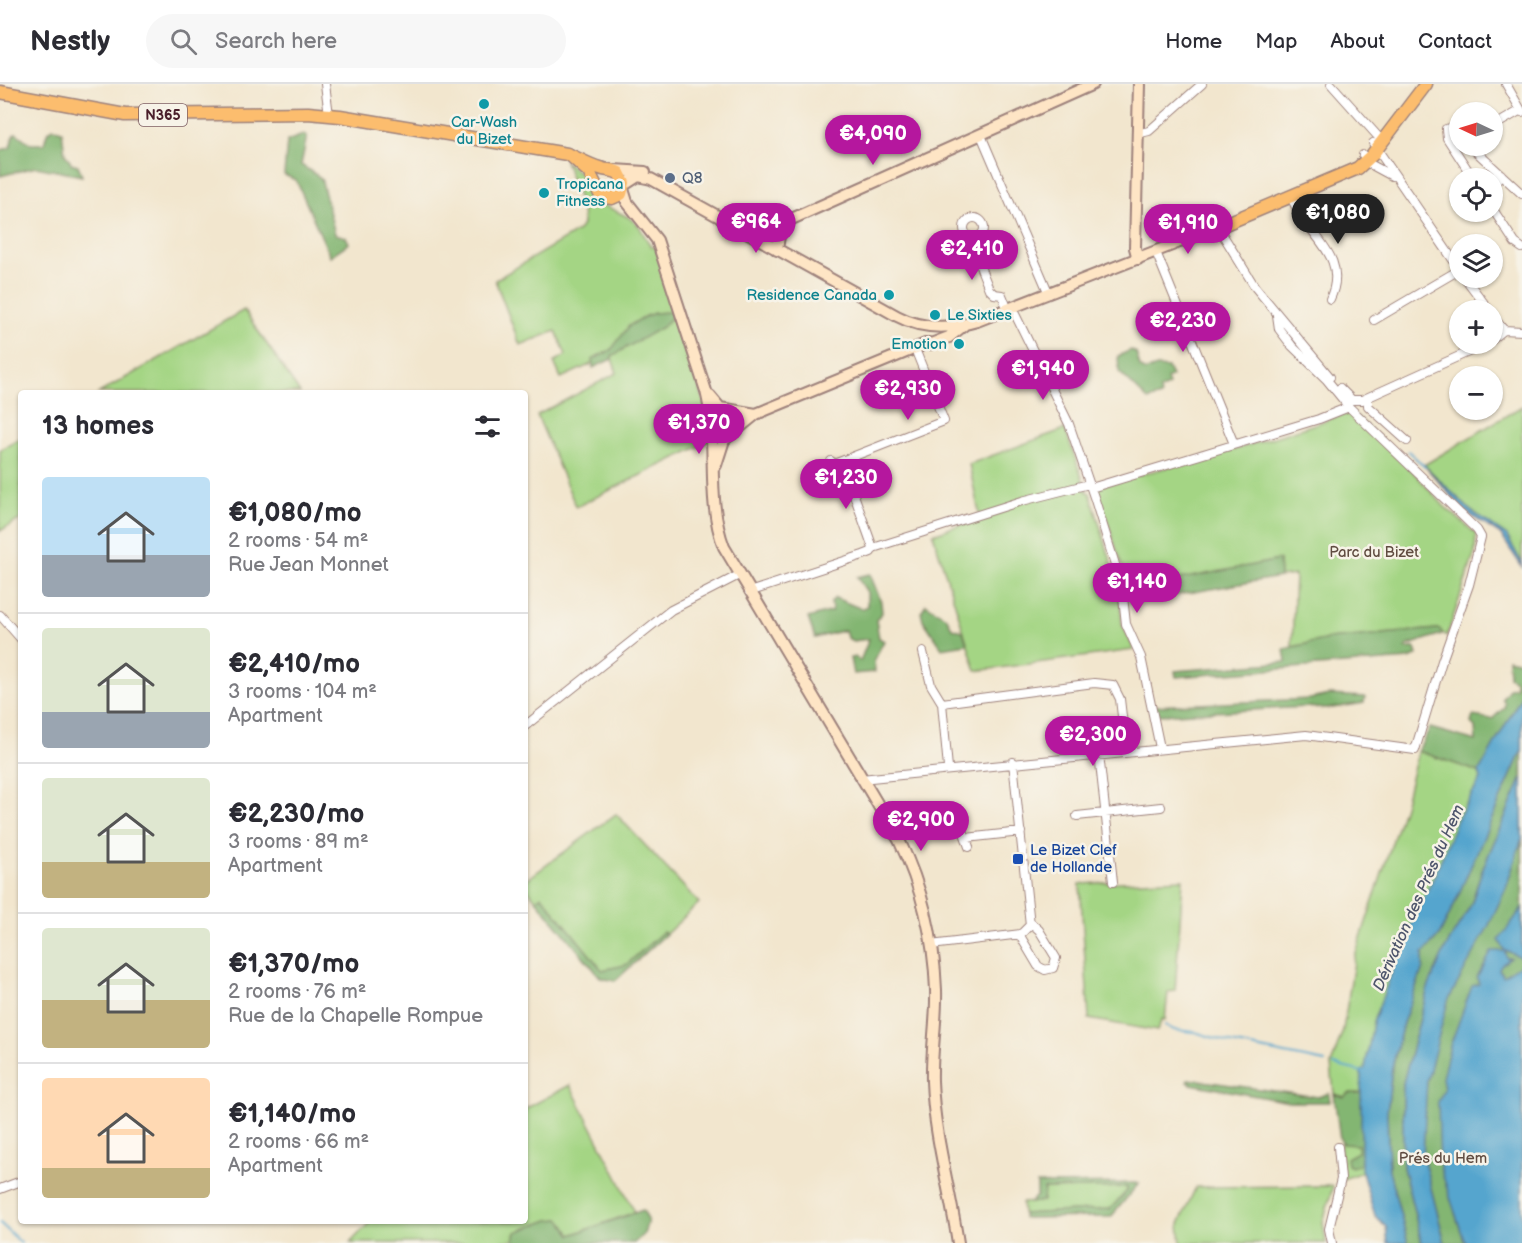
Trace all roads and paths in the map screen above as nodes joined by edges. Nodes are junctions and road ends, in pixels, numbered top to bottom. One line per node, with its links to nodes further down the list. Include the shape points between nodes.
1 (325, 84): 12 (street)
2 (1093, 84): 16 (street)
3 (1129, 84): 10 (street)
4 (1139, 84): 10 (street)
5 (1202, 84): 15 (street, via 1149,131)
6 (1331, 84): 18 (street)
7 (1506, 84): 11 (street)
8 (1423, 88): 18 (main road)
9 (0, 92): 12 (main road, N365, via 125,115)
10 (1138, 96): 15 (street)
11 (1522, 111): 13 (street)
12 (329, 115): 19 (main road, N365)
13 (1503, 122)
14 (1449, 128): 17 (street)
15 (1137, 134): 42 (street)
16 (981, 135): 33 (street); 44 (street)
17 (1449, 141)
18 (1378, 142): 21 (main road); 26 (street)
19 (570, 155): 23 (main road, N365); 27 (main road, via 589,172)
20 (1481, 156): 22 (street)
21 (1365, 158): 26 (street); 30 (main road, via 1349,173)
22 (1494, 168)
23 (610, 170): 25 (street, N365, via 640,170); 27 (main road, via 599,175); 28 (main road, via 622,177)
24 (1503, 176): 29 (street)
25 (651, 179): 28 (street, via 638,176); 36 (street, N365)
26 (1397, 182): 41 (street)
27 (596, 186): 31 (main road)
28 (624, 187): 31 (main road, via 617,197); 32 (street, via 626,199)
29 (1522, 194)
30 (1291, 196): 35 (main road); 45 (street, via 1297,211 1334,261 1335,285)
31 (606, 198): 32 (street)
32 (638, 215): 58 (street, via 657,240)
33 (785, 222): 36 (street); 39 (street)
34 (1501, 222): 38 (street)
35 (1218, 227): 40 (street, N365); 47 (street)
36 (750, 234): 39 (street, N365)
37 (968, 236): 46 (street, via 989,289 1002,295)
38 (1522, 248)
39 (777, 250): 50 (street, N365, via 897,316)
40 (1156, 252): 42 (street, N365); 64 (street)
41 (1449, 256)
42 (1138, 259): 44 (street, N365)
43 (1449, 276): 48 (street)
44 (1049, 294): 46 (street, N365)
45 (1330, 299)
46 (1010, 309): 49 (street, N365); 65 (street, via 1069,424)
47 (1277, 315): 56 (street, via 1350,398); 57 (street, via 1277,326 1284,336)
48 (1374, 320)
49 (964, 325): 50 (street, N365); 53 (street, via 949,337)
50 (927, 326): 53 (street)
51 (1504, 330): 52 (street)
52 (1522, 330)
53 (928, 343): 54 (street)
54 (915, 349): 60 (street); 66 (street, via 944,421 833,463 853,492)
55 (1464, 354): 56 (street)
56 (1368, 398): 63 (street, via 1368,406)
57 (1349, 407): 64 (street); 74 (street, via 1481,537 1415,750 1306,735)
58 (716, 411): 59 (street); 62 (street)
59 (733, 412): 60 (street); 61 (street)
60 (756, 414): 61 (street)
61 (737, 427): 62 (street)
62 (719, 438): 67 (street, via 714,471 717,527)
63 (1407, 441)
64 (1234, 444): 65 (street)
65 (1090, 486): 66 (street, via 1022,501); 74 (street, via 1122,587 1126,624 1141,657)
66 (873, 548): 68 (street, via 863,555)
67 (739, 575): 68 (street); 73 (street, via 671,610)
68 (749, 592): 79 (street)
69 (0, 615): 70 (street)
70 (18, 636)
71 (923, 652): 72 (street, via 931,685)
72 (942, 703): 75 (street, via 1107,682 1117,689 1120,699); 78 (street)
73 (528, 724)
74 (1160, 748): 75 (street)
75 (1126, 751): 76 (street)
76 (1099, 754): 77 (street); 81 (street)
77 (1013, 762): 78 (street); 84 (street)
78 (948, 768): 79 (street)
79 (861, 779): 90 (street, via 909,860 920,888)
80 (1161, 807): 81 (street)
81 (1105, 813): 82 (street); 87 (street)
82 (1077, 816)
83 (959, 819): 85 (street)
84 (1021, 832): 85 (street); 88 (street)
85 (966, 838): 86 (street)
86 (969, 847)
87 (1113, 882)
88 (1031, 923): 89 (street); 89 (street, via 1056,958 1053,968 1045,970 1038,966)
89 (1019, 934): 90 (street)
90 (931, 945): 94 (street, via 936,988 933,1088)
91 (1338, 1147): 95 (street, via 1341,1179 1329,1229)
92 (18, 1182): 93 (street)
93 (0, 1189)
94 (958, 1243)
95 (1332, 1243)

